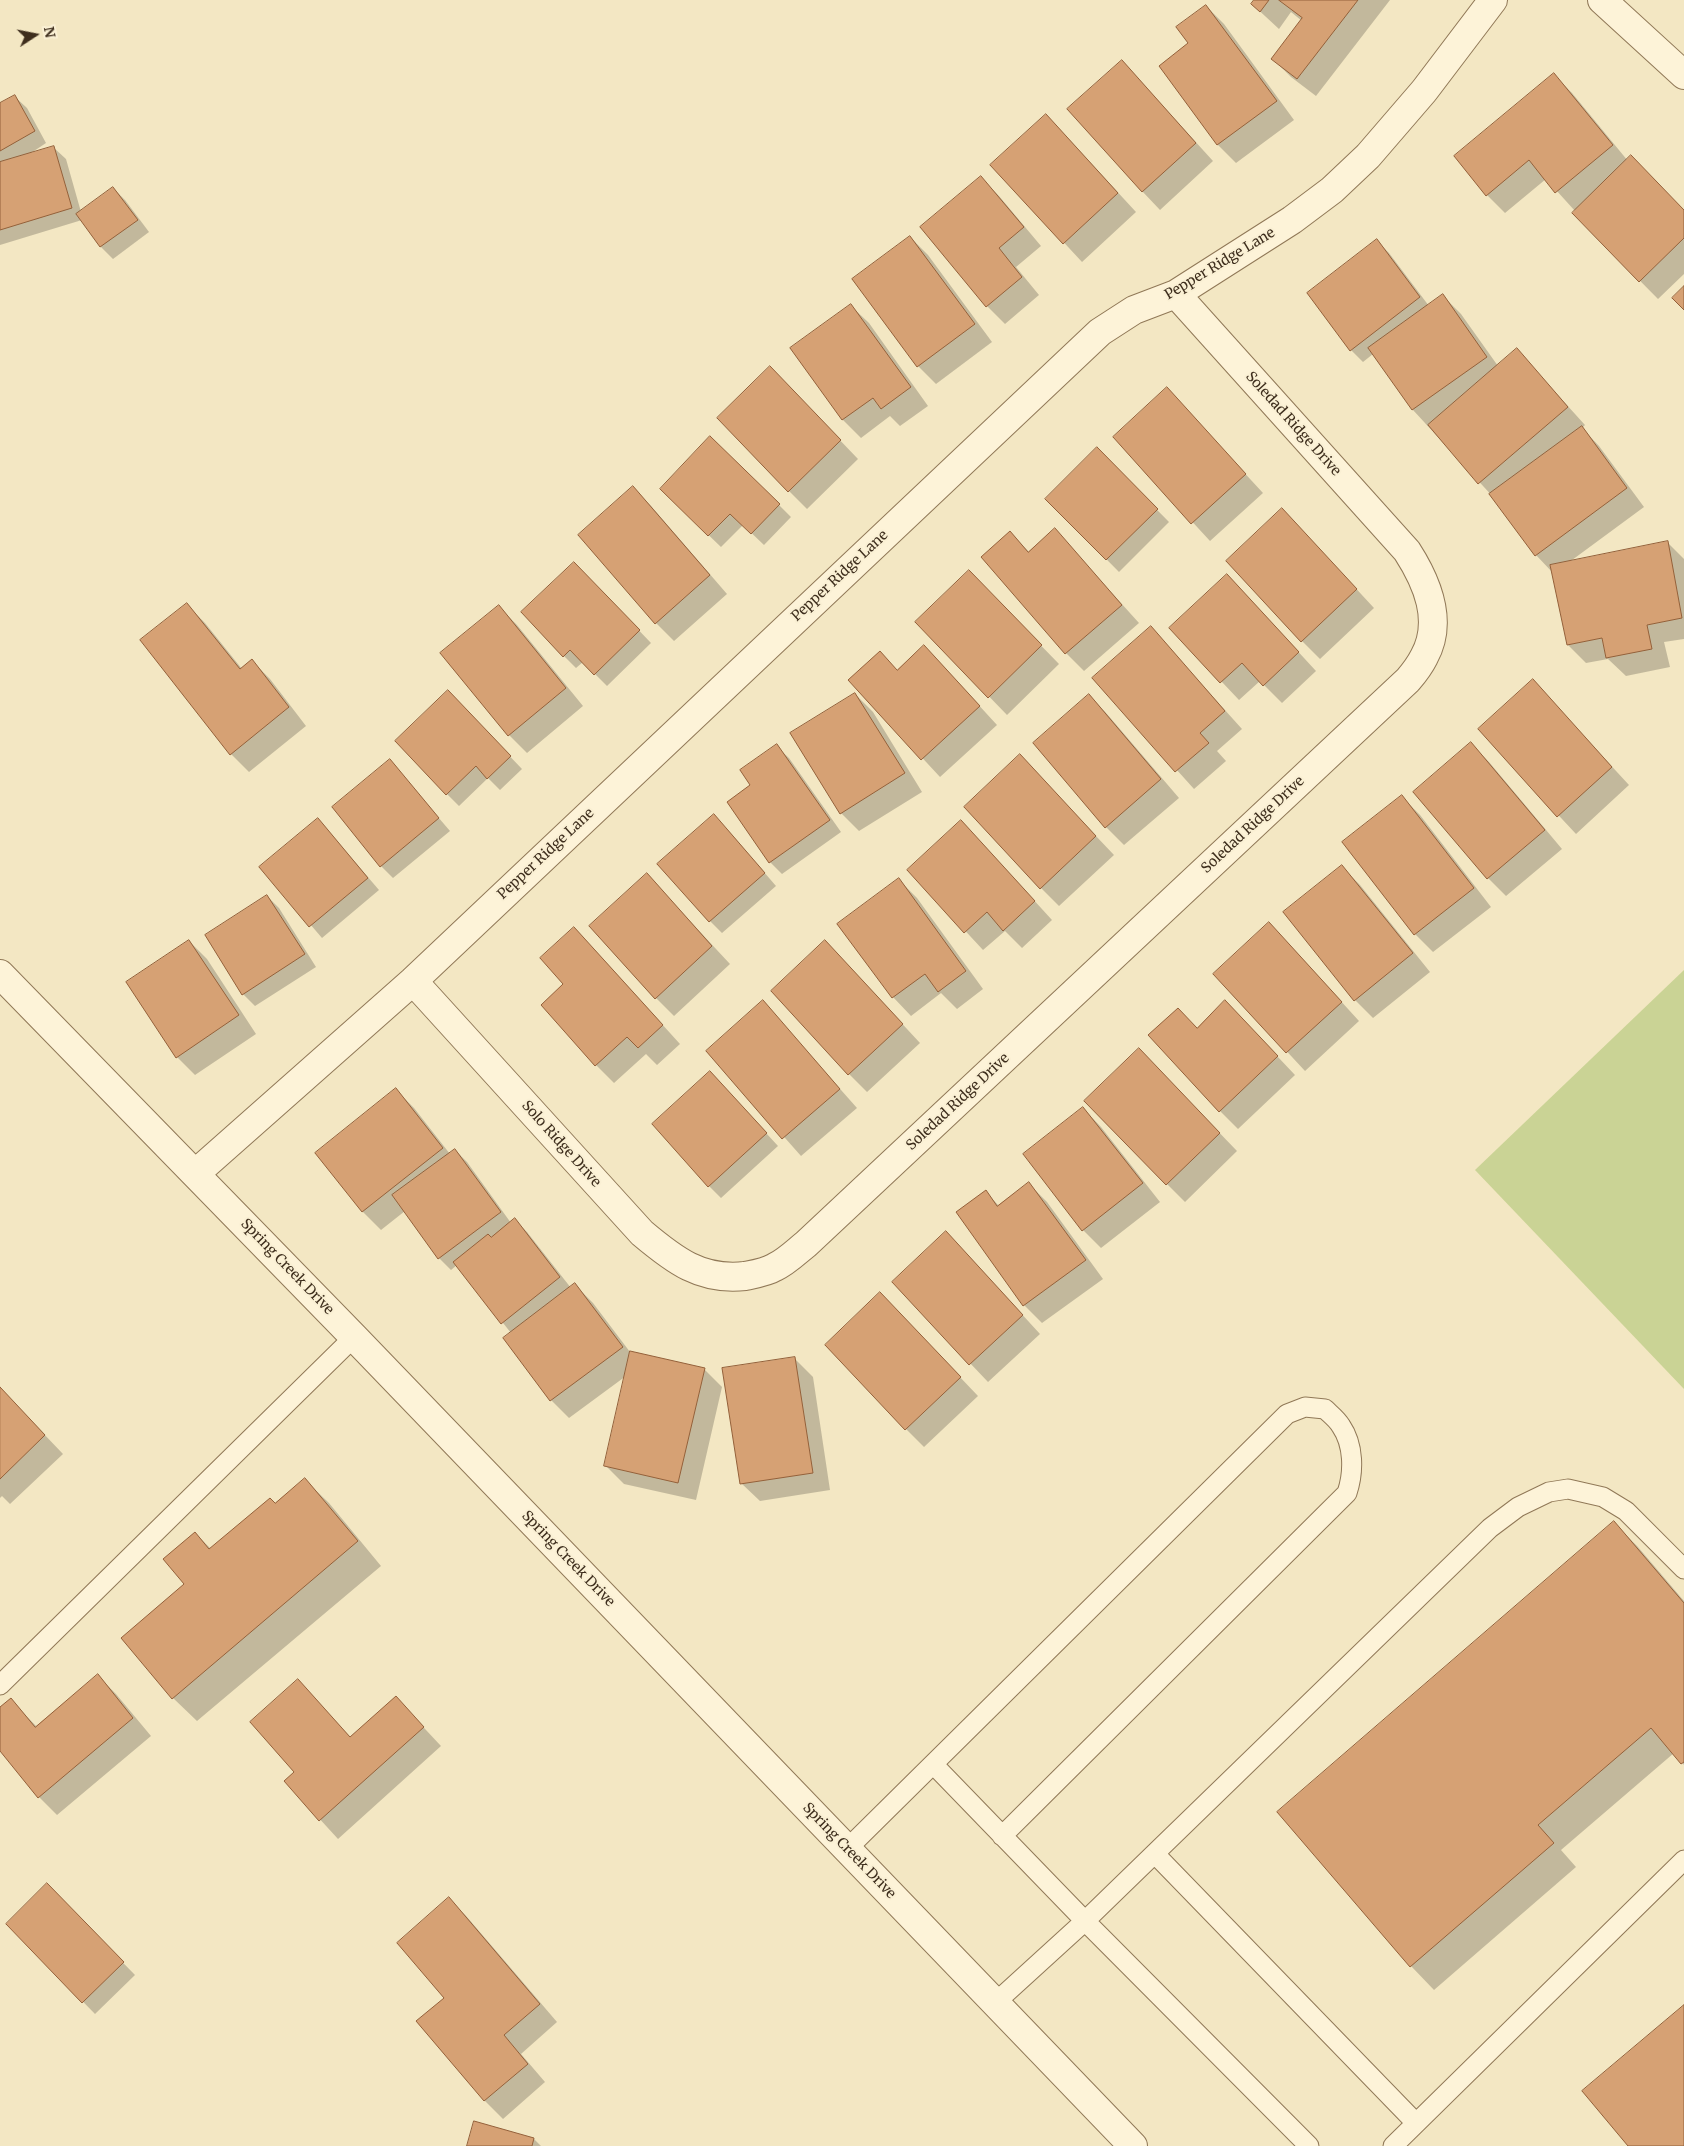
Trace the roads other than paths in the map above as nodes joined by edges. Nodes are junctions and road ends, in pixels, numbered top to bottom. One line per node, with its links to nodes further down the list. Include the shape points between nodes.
1 (1493, 0): 4 (street, Pepper Ridge Lane, via 1424,91 1368,156 1332,190 1292,220)
2 (1602, 0): 3 (street)
3 (1684, 74)
4 (1176, 294): 6 (street, Pepper Ridge Lane, via 1134,310 1100,332); 8 (street, Soledad Ridge Drive, via 1407,551 1430,594 1431,640 1424,657 1408,680 806,1244 775,1267)
5 (0, 974): 7 (street, Spring Creek Drive)
6 (413, 981): 7 (street, Pepper Ridge Lane); 8 (street, Solo Ridge Drive, via 642,1233 670,1256 698,1272)
7 (196, 1173): 9 (street, Spring Creek Drive)
8 (729, 1278)
9 (354, 1337): 11 (lane); 14 (street, Spring Creek Drive)
10 (1684, 1569): 15 (lane, via 1626,1511 1603,1497 1568,1489 1549,1492 1518,1507 1490,1528)
11 (0, 1685)
12 (933, 1764): 13 (lane); 13 (lane, via 1287,1414 1305,1408 1325,1409 1342,1426 1351,1449 1352,1478 1347,1493); 14 (lane)
13 (1002, 1836): 17 (lane)
14 (847, 1849): 18 (street, Spring Creek Drive)
15 (1154, 1854): 17 (lane); 19 (lane)
16 (1684, 1860): 19 (lane)
17 (1085, 1921): 18 (lane); 21 (lane)
18 (995, 2003): 20 (street, Spring Creek Drive)
19 (1416, 2123): 22 (lane)
20 (1133, 2146)
21 (1309, 2146)
22 (1393, 2146)

